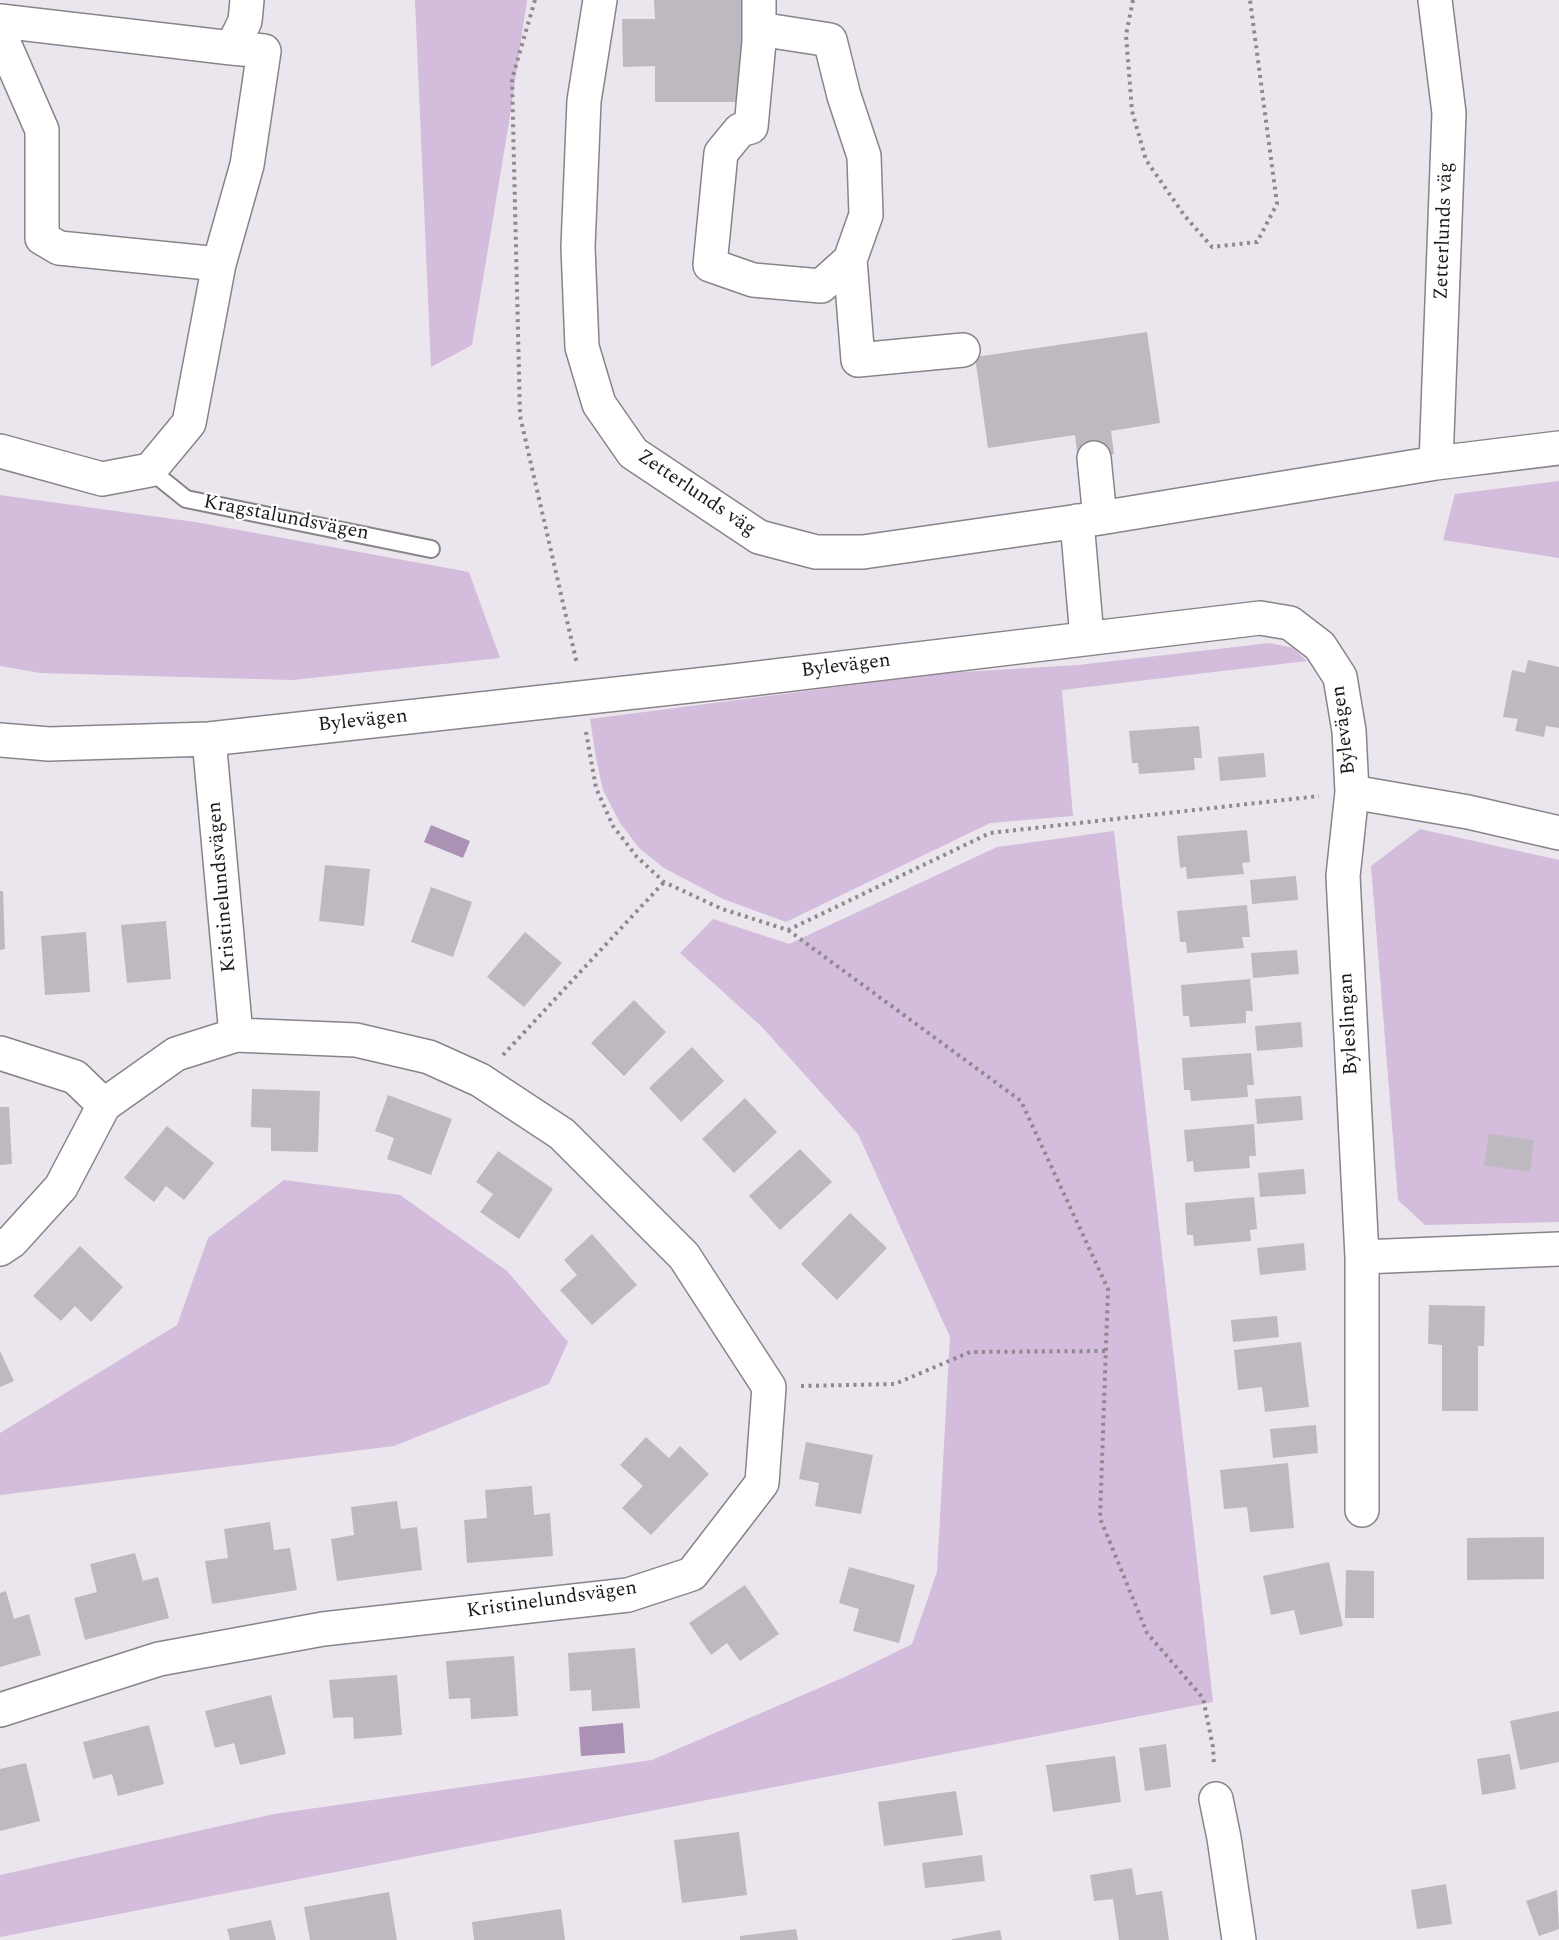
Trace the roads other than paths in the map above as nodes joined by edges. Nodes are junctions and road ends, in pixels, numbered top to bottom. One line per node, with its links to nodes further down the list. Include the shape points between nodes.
1 (247, 0): 7 (street, via 245,21)
2 (600, 0): 16 (street, Zetterlunds väg, via 584,101 578,247 582,347 599,404 633,453 759,537 816,552 863,552)
3 (1435, 0): 14 (street, Zetterlunds väg, via 1449,112)
4 (759, 14): 8 (street, via 830,40 864,156 866,216); 8 (street, via 751,127 740,130 721,153 710,265 753,280 821,286)
5 (0, 21): 7 (street)
6 (0, 34): 9 (street, via 42,130 42,238 59,248)
7 (232, 48): 9 (street, via 264,51 247,165)
8 (850, 260): 10 (street, via 858,360)
9 (219, 264): 15 (street, via 189,423)
10 (963, 350)
11 (1559, 448): 14 (street, Zetterlunds väg)
12 (0, 451): 15 (street, via 102,479)
13 (1094, 458): 16 (street)
14 (1436, 464): 16 (street, Zetterlunds väg)
15 (150, 470): 17 (lane, Kragstalundsvägen, via 186,499)
16 (1088, 519): 18 (street)
17 (430, 549)
18 (1087, 638): 19 (street, Bylevägen); 21 (street, Bylevägen, via 1260,618 1290,623 1320,645 1340,677 1349,731)
19 (209, 739): 20 (street, Bylevägen, via 49,744); 23 (street, Kristinelundsvägen)
20 (0, 740)
21 (1352, 792): 22 (street, Bylevägen); 28 (street, Byleslingan, via 1343,876)
22 (1559, 833)
23 (236, 1035): 25 (street, via 176,1054); 30 (street, Kristinelundsvägen, via 356,1040 429,1057 480,1080 562,1134 684,1256 769,1387 762,1483 692,1574 628,1595 323,1629 159,1659)
24 (0, 1053): 25 (street, via 75,1077)
25 (104, 1105): 26 (street, via 61,1187)
26 (0, 1249)
27 (1559, 1249): 28 (street)
28 (1362, 1257): 29 (street, Byleslingan)
29 (1362, 1510)
30 (0, 1710)
31 (1216, 1798): 32 (street)
32 (1239, 1940)

